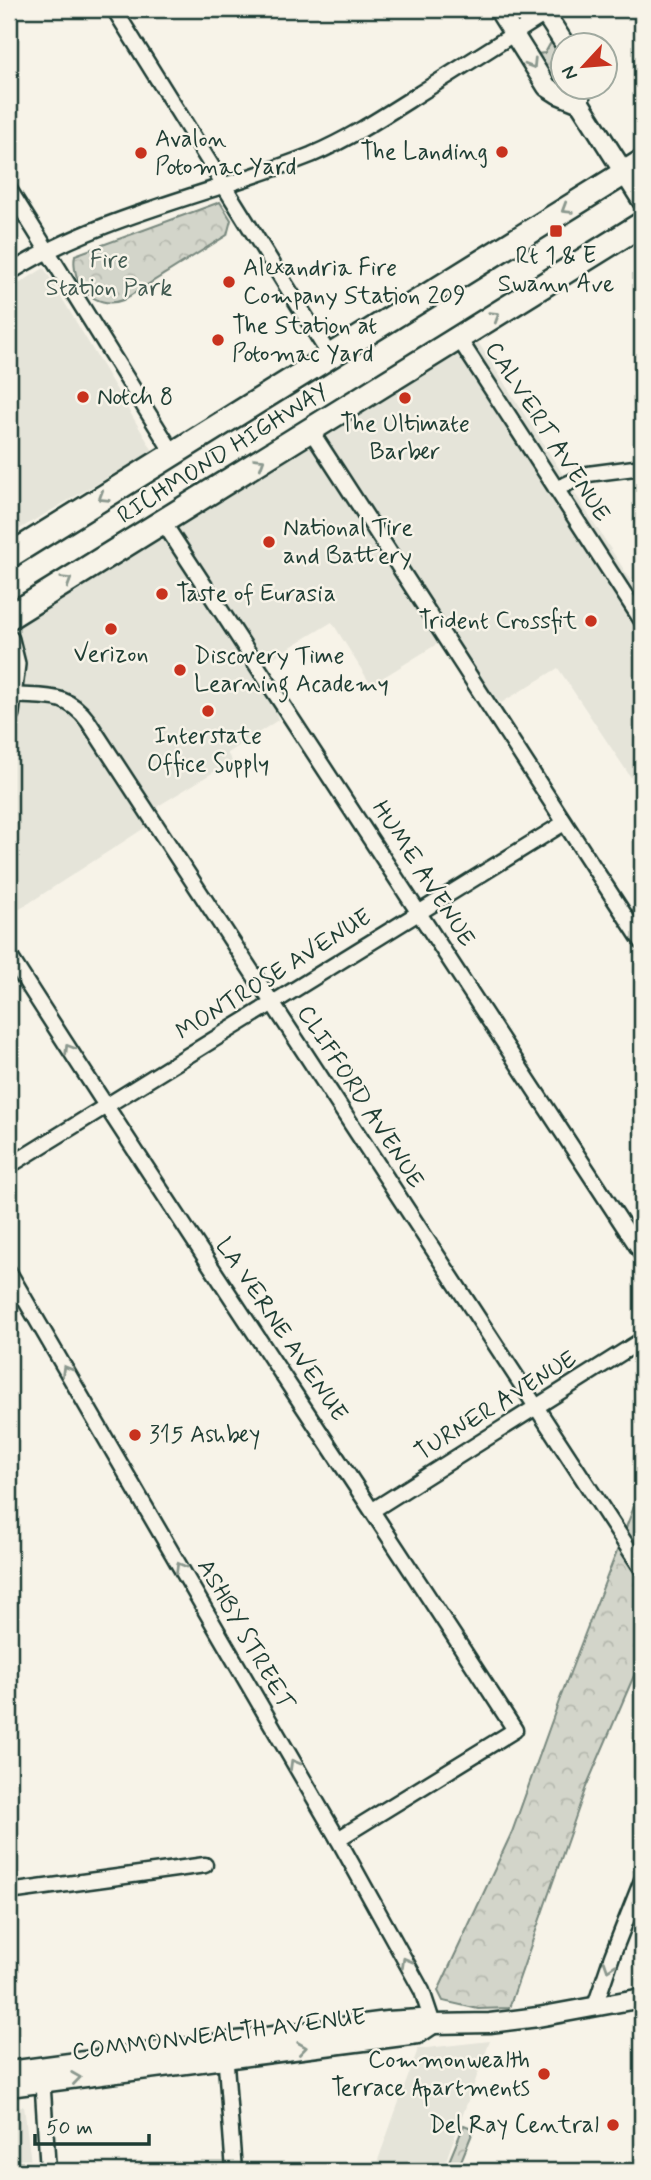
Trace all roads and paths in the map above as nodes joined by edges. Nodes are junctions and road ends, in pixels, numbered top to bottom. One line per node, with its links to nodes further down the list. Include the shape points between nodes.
1 (114, 9): 9 (street)
2 (498, 9): 5 (street)
3 (547, 10): 4 (street); 5 (street)
4 (559, 32)
5 (514, 34): 6 (street, one-way to 6); 9 (street, via 346,138)
6 (550, 89)
7 (585, 102): 8 (street)
8 (633, 168): 11 (street); 16 (highway, RICHMOND HIGHWAY, one-way to 16)
9 (224, 185): 13 (street); 16 (street)
10 (9, 189): 13 (street)
11 (642, 201)
12 (642, 224): 15 (highway, RICHMOND HIGHWAY, one-way to 12)
13 (48, 251): 14 (street); 18 (street)
14 (9, 272)
15 (459, 339): 17 (highway, RICHMOND HIGHWAY); 20 (street, CALVERT AVENUE)
16 (330, 356): 18 (highway, RICHMOND HIGHWAY)
17 (311, 431): 21 (highway, RICHMOND HIGHWAY, one-way to 17); 27 (street)
18 (173, 453): 22 (highway, RICHMOND HIGHWAY, one-way to 22)
19 (642, 467): 20 (street, via 581,476)
20 (556, 489): 24 (street, CALVERT AVENUE)
21 (163, 522): 23 (highway, RICHMOND HIGHWAY, one-way to 21); 28 (street, HUME AVENUE)
22 (9, 556)
23 (9, 617)
24 (642, 621)
25 (9, 640): 26 (main road, via 15,664)
26 (10, 704): 31 (street, CLIFFORD AVENUE, via 51,696 81,711)
27 (564, 823): 28 (street, MONTROSE AVENUE); 29 (street)
28 (420, 911): 31 (street, MONTROSE AVENUE); 34 (street, HUME AVENUE)
29 (642, 942)
30 (9, 955): 32 (street, LA VERNE AVENUE, one-way to 30)
31 (272, 1004): 32 (street, MONTROSE AVENUE); 37 (street, CLIFFORD AVENUE)
32 (105, 1107): 33 (street, MONTROSE AVENUE); 38 (street, LA VERNE AVENUE)
33 (9, 1166)
34 (642, 1254)
35 (9, 1272): 40 (street, ASHBY STREET, one-way to 35)
36 (642, 1340): 37 (street, TURNER AVENUE)
37 (536, 1406): 38 (street, TURNER AVENUE); 39 (street, CLIFFORD AVENUE)
38 (373, 1510): 40 (street, LA VERNE AVENUE, via 515,1730)
39 (642, 1569)
40 (338, 1839): 46 (street, ASHBY STREET, one-way to 40, via 422,1991)
41 (205, 1866): 43 (street)
42 (642, 1880): 45 (street, one-way to 45)
43 (9, 1892)
44 (642, 1998): 45 (street, COMMONWEALTH AVENUE)
45 (595, 2006): 46 (street, COMMONWEALTH AVENUE, via 495,2022)
46 (433, 2024): 47 (street, COMMONWEALTH AVENUE, via 420,2019 387,2021)
47 (225, 2050): 49 (street, COMMONWEALTH AVENUE); 52 (street)
48 (9, 2071): 49 (street, COMMONWEALTH AVENUE)
49 (42, 2074): 50 (street, COMMONWEALTH AVENUE); 51 (street)
50 (9, 2087)
51 (48, 2171)
52 (234, 2171)

